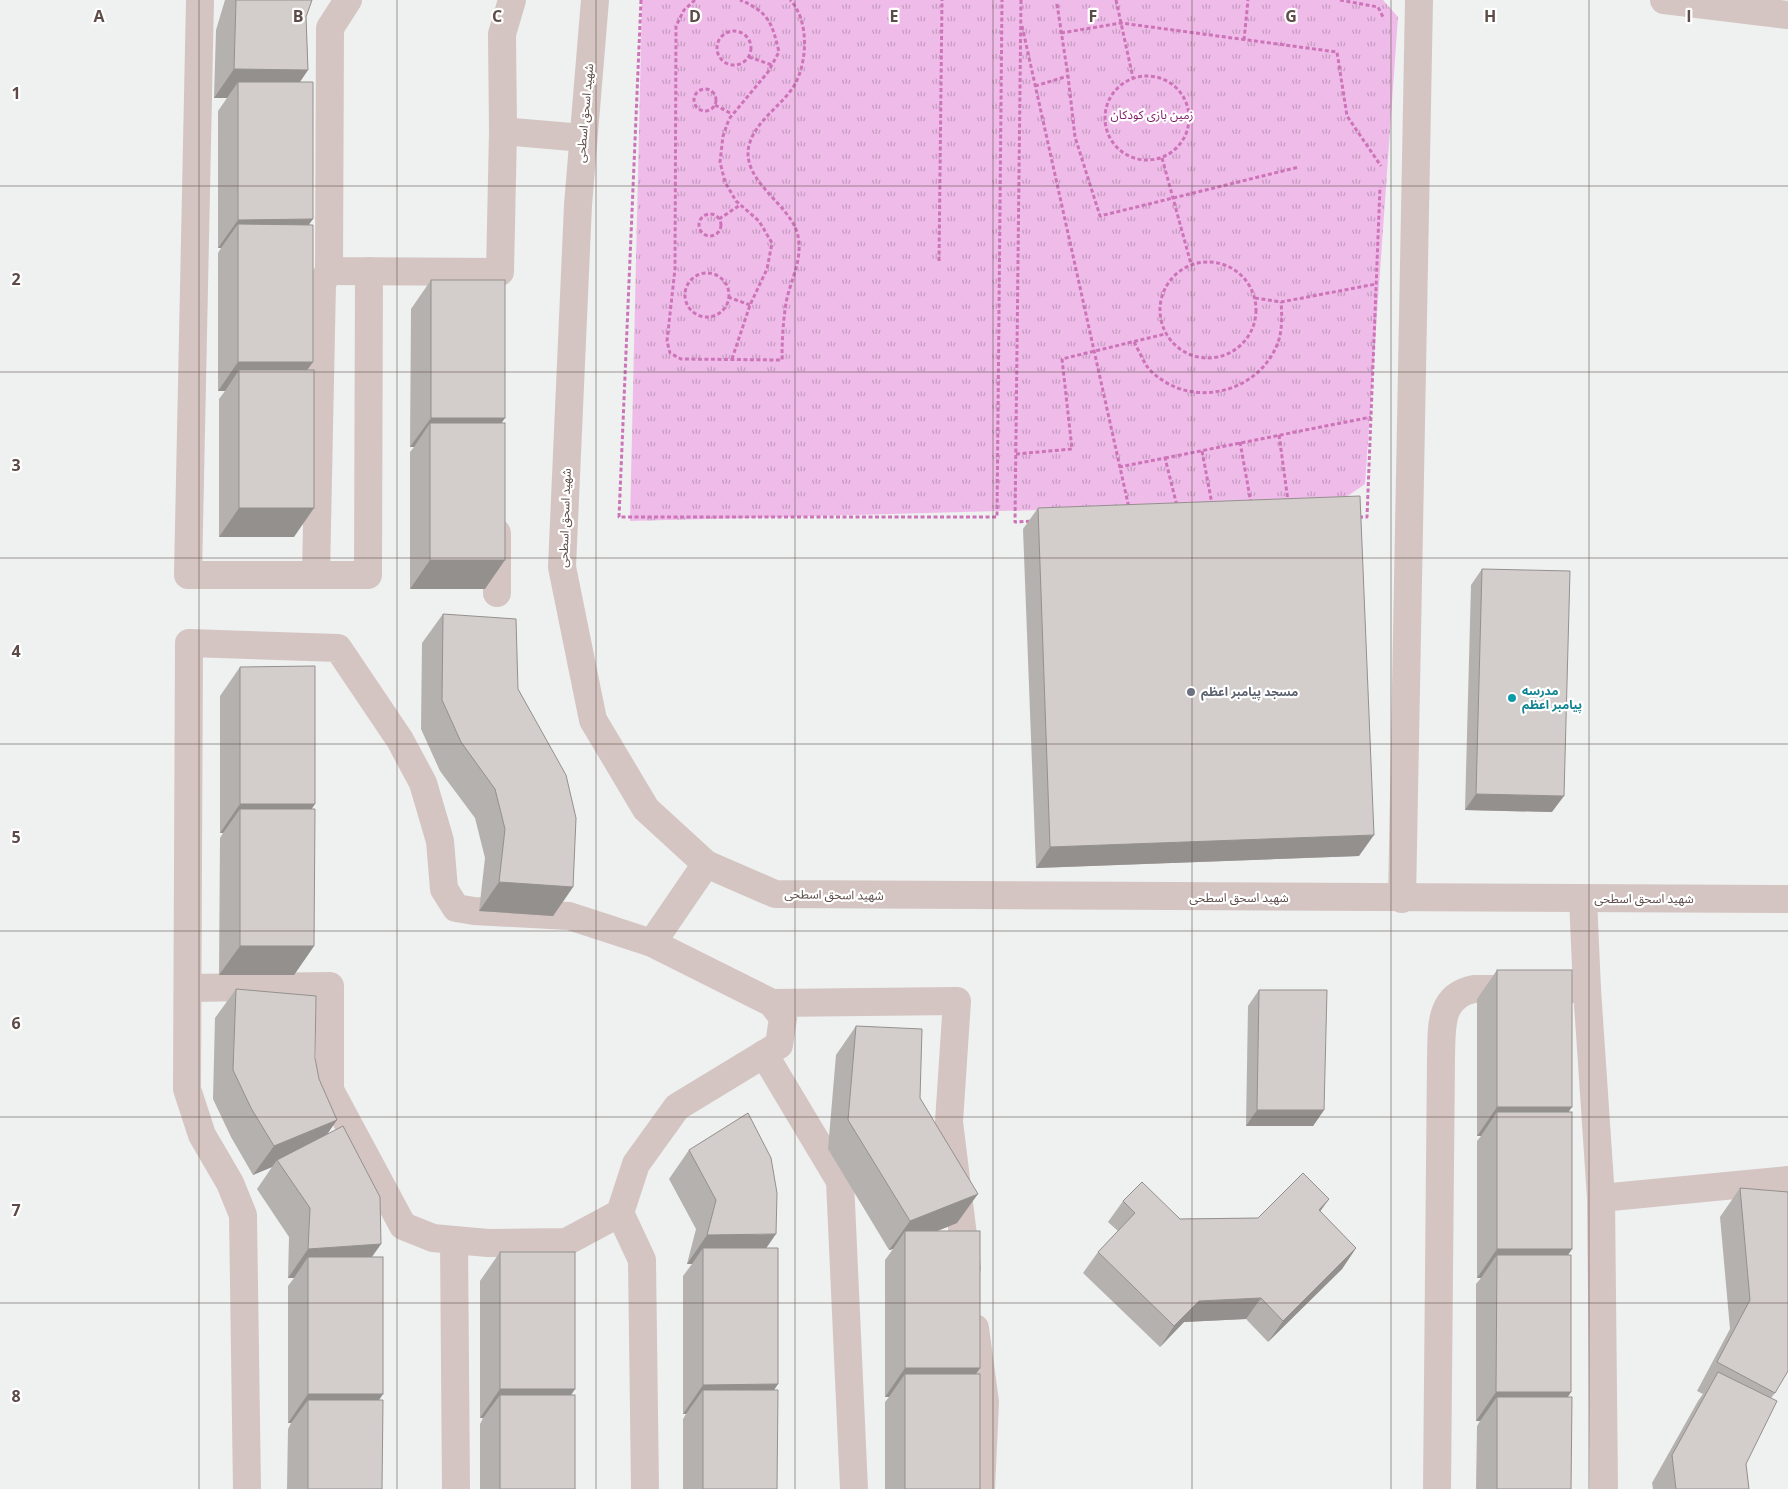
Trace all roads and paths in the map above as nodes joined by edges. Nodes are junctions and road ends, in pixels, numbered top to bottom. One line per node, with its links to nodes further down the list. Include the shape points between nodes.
1 (200, 0): 72 (street, via 188,575)
2 (348, 0): 44 (street, via 330,28)
3 (512, 0): 31 (street, via 502,34)
4 (595, 0): 32 (street, شهید اسحق اسطحی)
5 (641, 0): 10 (path, via 619,518 997,517)
6 (695, 0): 56 (path, via 684,10 676,26 675,269 668,341 670,353 681,359)
7 (740, 0): 25 (path, via 750,4 771,22 779,52)
8 (790, 0): 56 (path, via 795,4 805,32 805,53 794,88 756,131 750,143 749,158 758,182 792,221 798,236 798,256 783,330 782,360)
9 (942, 0): 42 (path)
10 (1002, 0)
11 (1021, 0): 19 (path)
12 (1116, 0): 20 (path)
13 (1248, 0): 23 (path)
14 (1340, 0): 21 (path, via 1378,7)
15 (1419, 0): 75 (street)
16 (1664, 0): 18 (street)
17 (1056, 4): 22 (path)
18 (1788, 15)
19 (1021, 21): 28 (path); 61 (path)
20 (1121, 23): 22 (path); 23 (path); 27 (path)
21 (1386, 23)
22 (1061, 33): 26 (path)
23 (1244, 40): 35 (path, via 1336,52 1347,116)
24 (749, 57): 24 (path, via 752,48 743,33 734,30 724,33 718,41 716,51 727,65 736,66); 25 (path)
25 (772, 65): 30 (path)
26 (1068, 76): 28 (path); 39 (path, via 1075,137 1100,216)
27 (1133, 78): 34 (path, via 1162,78 1174,85 1184,97 1189,118 1184,139 1174,151); 34 (path, via 1120,85 1110,97 1105,111 1110,140 1133,158 1147,161)
28 (1035, 86): 55 (path)
29 (715, 105): 29 (path, via 712,91 698,90 694,95 693,102 702,112 710,111); 30 (path)
30 (732, 114): 40 (path, via 723,136 720,162 725,182)
31 (503, 131): 32 (street); 46 (street)
32 (583, 138): 74 (street, شهید اسحق اسطحی, via 562,567 593,720 646,809)
33 (1381, 156): 35 (path)
34 (1162, 158): 39 (path)
35 (1381, 166): 37 (path)
36 (1299, 167): 39 (path)
37 (1380, 176)
38 (1380, 186): 47 (path)
39 (1172, 199): 43 (path)
40 (740, 205): 41 (path); 52 (path, via 759,221 772,243 767,268)
41 (719, 218): 41 (path, via 714,214 702,217 699,230 710,237 718,234)
42 (939, 261)
43 (1191, 264): 49 (path, via 1208,261 1238,271); 53 (path, via 1177,272 1166,285 1160,301 1160,318)
44 (329, 271): 45 (street); 72 (street, via 322,283)
45 (369, 271): 46 (street); 72 (street, via 368,575)
46 (500, 272): 50 (street)
47 (1376, 284): 51 (path); 57 (path)
48 (728, 297): 48 (path, via 728,287 722,279 704,273 688,284 685,294 686,303 692,311 710,317 726,307); 52 (path)
49 (1255, 298): 51 (path); 53 (path, via 1256,316 1252,333 1226,356 1209,359 1192,356 1177,347)
50 (500, 301)
51 (1281, 302): 54 (path, via 1280,337 1263,368 1243,383 1218,392 1179,389 1161,379 1147,366)
52 (750, 305): 56 (path)
53 (1166, 334): 54 (path)
54 (1134, 342): 55 (path)
55 (1094, 351): 61 (path, via 1062,360 1072,449); 63 (path)
56 (732, 359)
57 (1371, 417): 58 (path); 70 (path, via 1367,517)
58 (1279, 435): 59 (path); 65 (path)
59 (1240, 442): 60 (path); 67 (path)
60 (1202, 450): 62 (path); 66 (path)
61 (1016, 454): 71 (path, via 1015,522)
62 (1165, 458): 63 (path); 68 (path)
63 (1119, 467): 69 (path)
64 (498, 506): 73 (street)
65 (1289, 508)
66 (1213, 509)
67 (1252, 509)
68 (1178, 510)
69 (1130, 511)
70 (1358, 517)
71 (1034, 521)
72 (316, 575)
73 (497, 593)
74 (706, 864): 75 (street, شهید اسحق اسطحی, via 775,894); 78 (street)
75 (1402, 899): 76 (street, شهید اسحق اسطحی)
76 (1583, 899): 77 (street, شهید اسحق اسطحی); 80 (street)
77 (1788, 899)
78 (652, 943): 79 (street, via 569,916 456,908 444,889 440,841 423,782 400,740 338,648 189,643); 81 (street)
79 (188, 988): 86 (street, via 330,986 330,1090 403,1226 433,1238); 87 (street, via 187,1089 202,1135 230,1183 243,1215)
80 (1587, 989): 84 (street); 92 (street, via 1474,989 1462,991 1443,1013)
81 (772, 1003): 82 (street, via 783,1018 778,1045); 91 (street, via 957,1001 949,1122 984,1402)
82 (764, 1054): 85 (street, via 677,1107 636,1164); 90 (street, via 840,1181)
83 (1788, 1180): 84 (street)
84 (1601, 1198): 93 (street)
85 (620, 1213): 86 (street, via 566,1242); 89 (street, via 642,1260)
86 (454, 1240): 88 (street)
87 (247, 1489)
88 (456, 1489)
89 (645, 1489)
90 (854, 1489)
91 (982, 1489)
92 (1437, 1489)
93 (1604, 1489)

